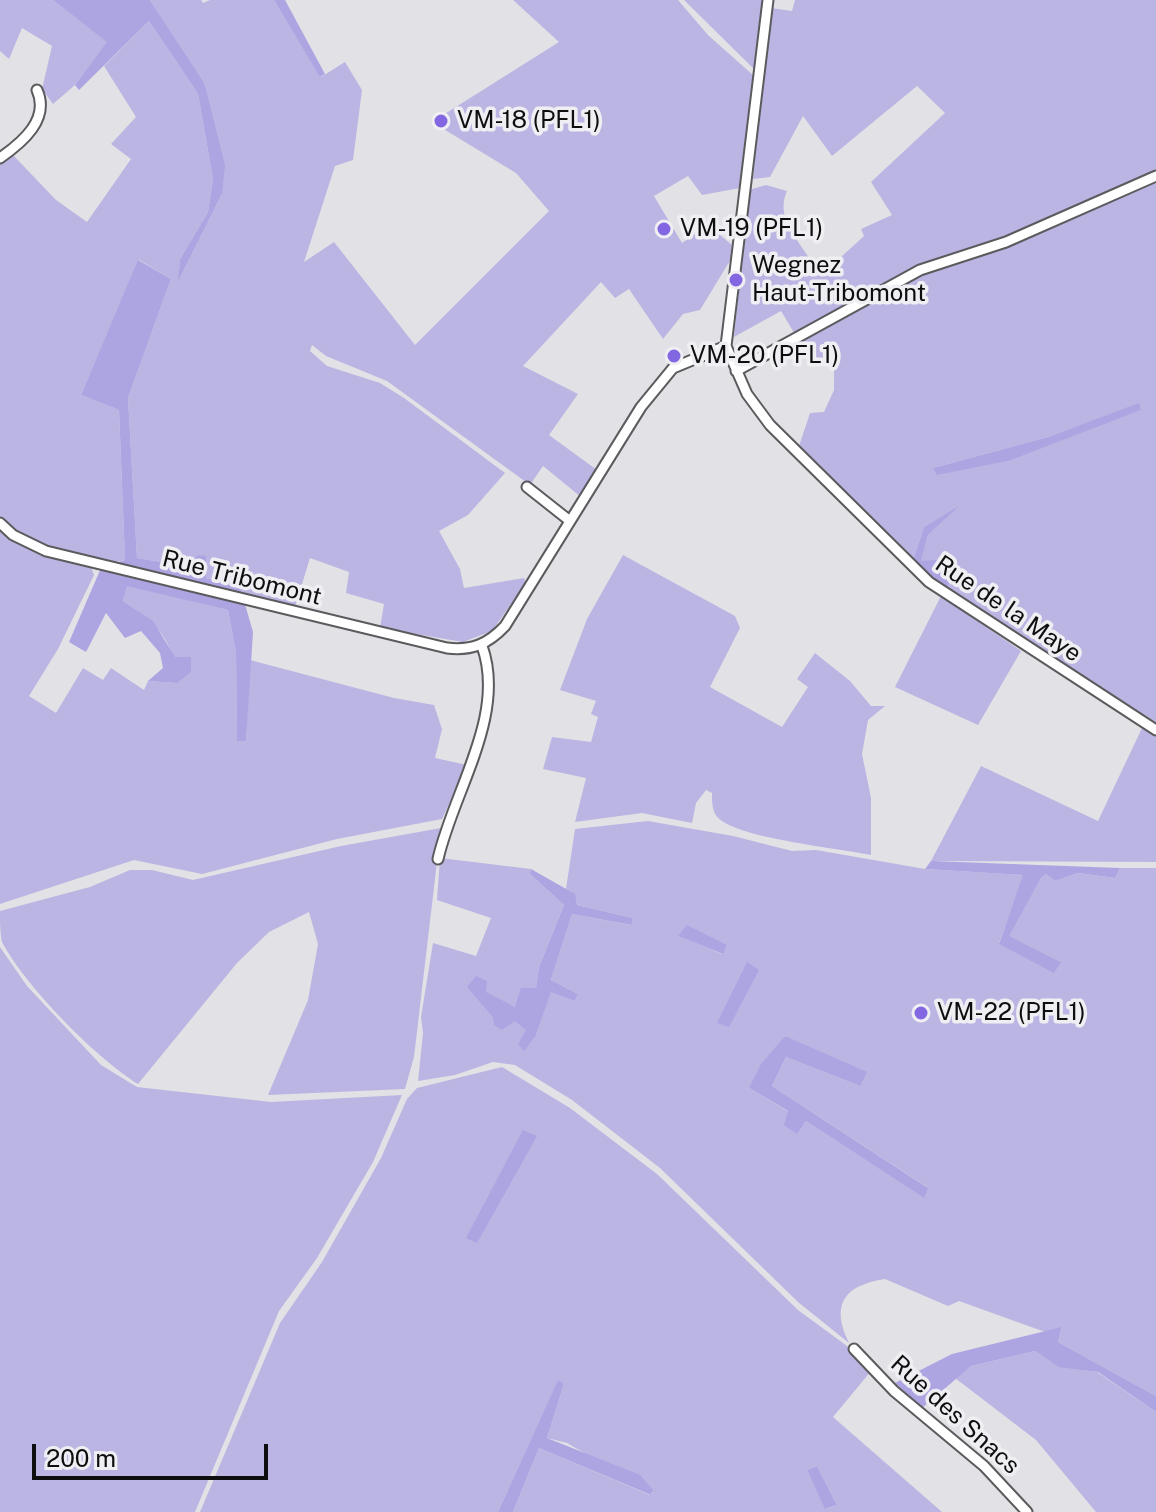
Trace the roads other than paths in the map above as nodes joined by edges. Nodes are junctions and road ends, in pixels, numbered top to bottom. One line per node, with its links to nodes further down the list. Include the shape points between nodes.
1 (768, 0): 5 (street)
2 (37, 90): 3 (street, via 42,102 37,123)
3 (0, 158)
4 (1156, 176): 6 (street, via 1006,242 920,270)
5 (726, 346): 6 (street, Rue de la Maye); 8 (street, via 673,368 641,407)
6 (736, 371): 11 (street, Rue de la Maye, via 782,438 929,582)
7 (527, 487): 8 (street)
8 (570, 521): 10 (street, via 505,626)
9 (0, 523): 10 (street, Rue Tribomont, via 46,551 447,648)
10 (482, 646): 12 (street, via 491,680 477,750)
11 (1156, 730)
12 (438, 859)
13 (854, 1349): 14 (street, Rue des Snacs)
14 (1027, 1512)

